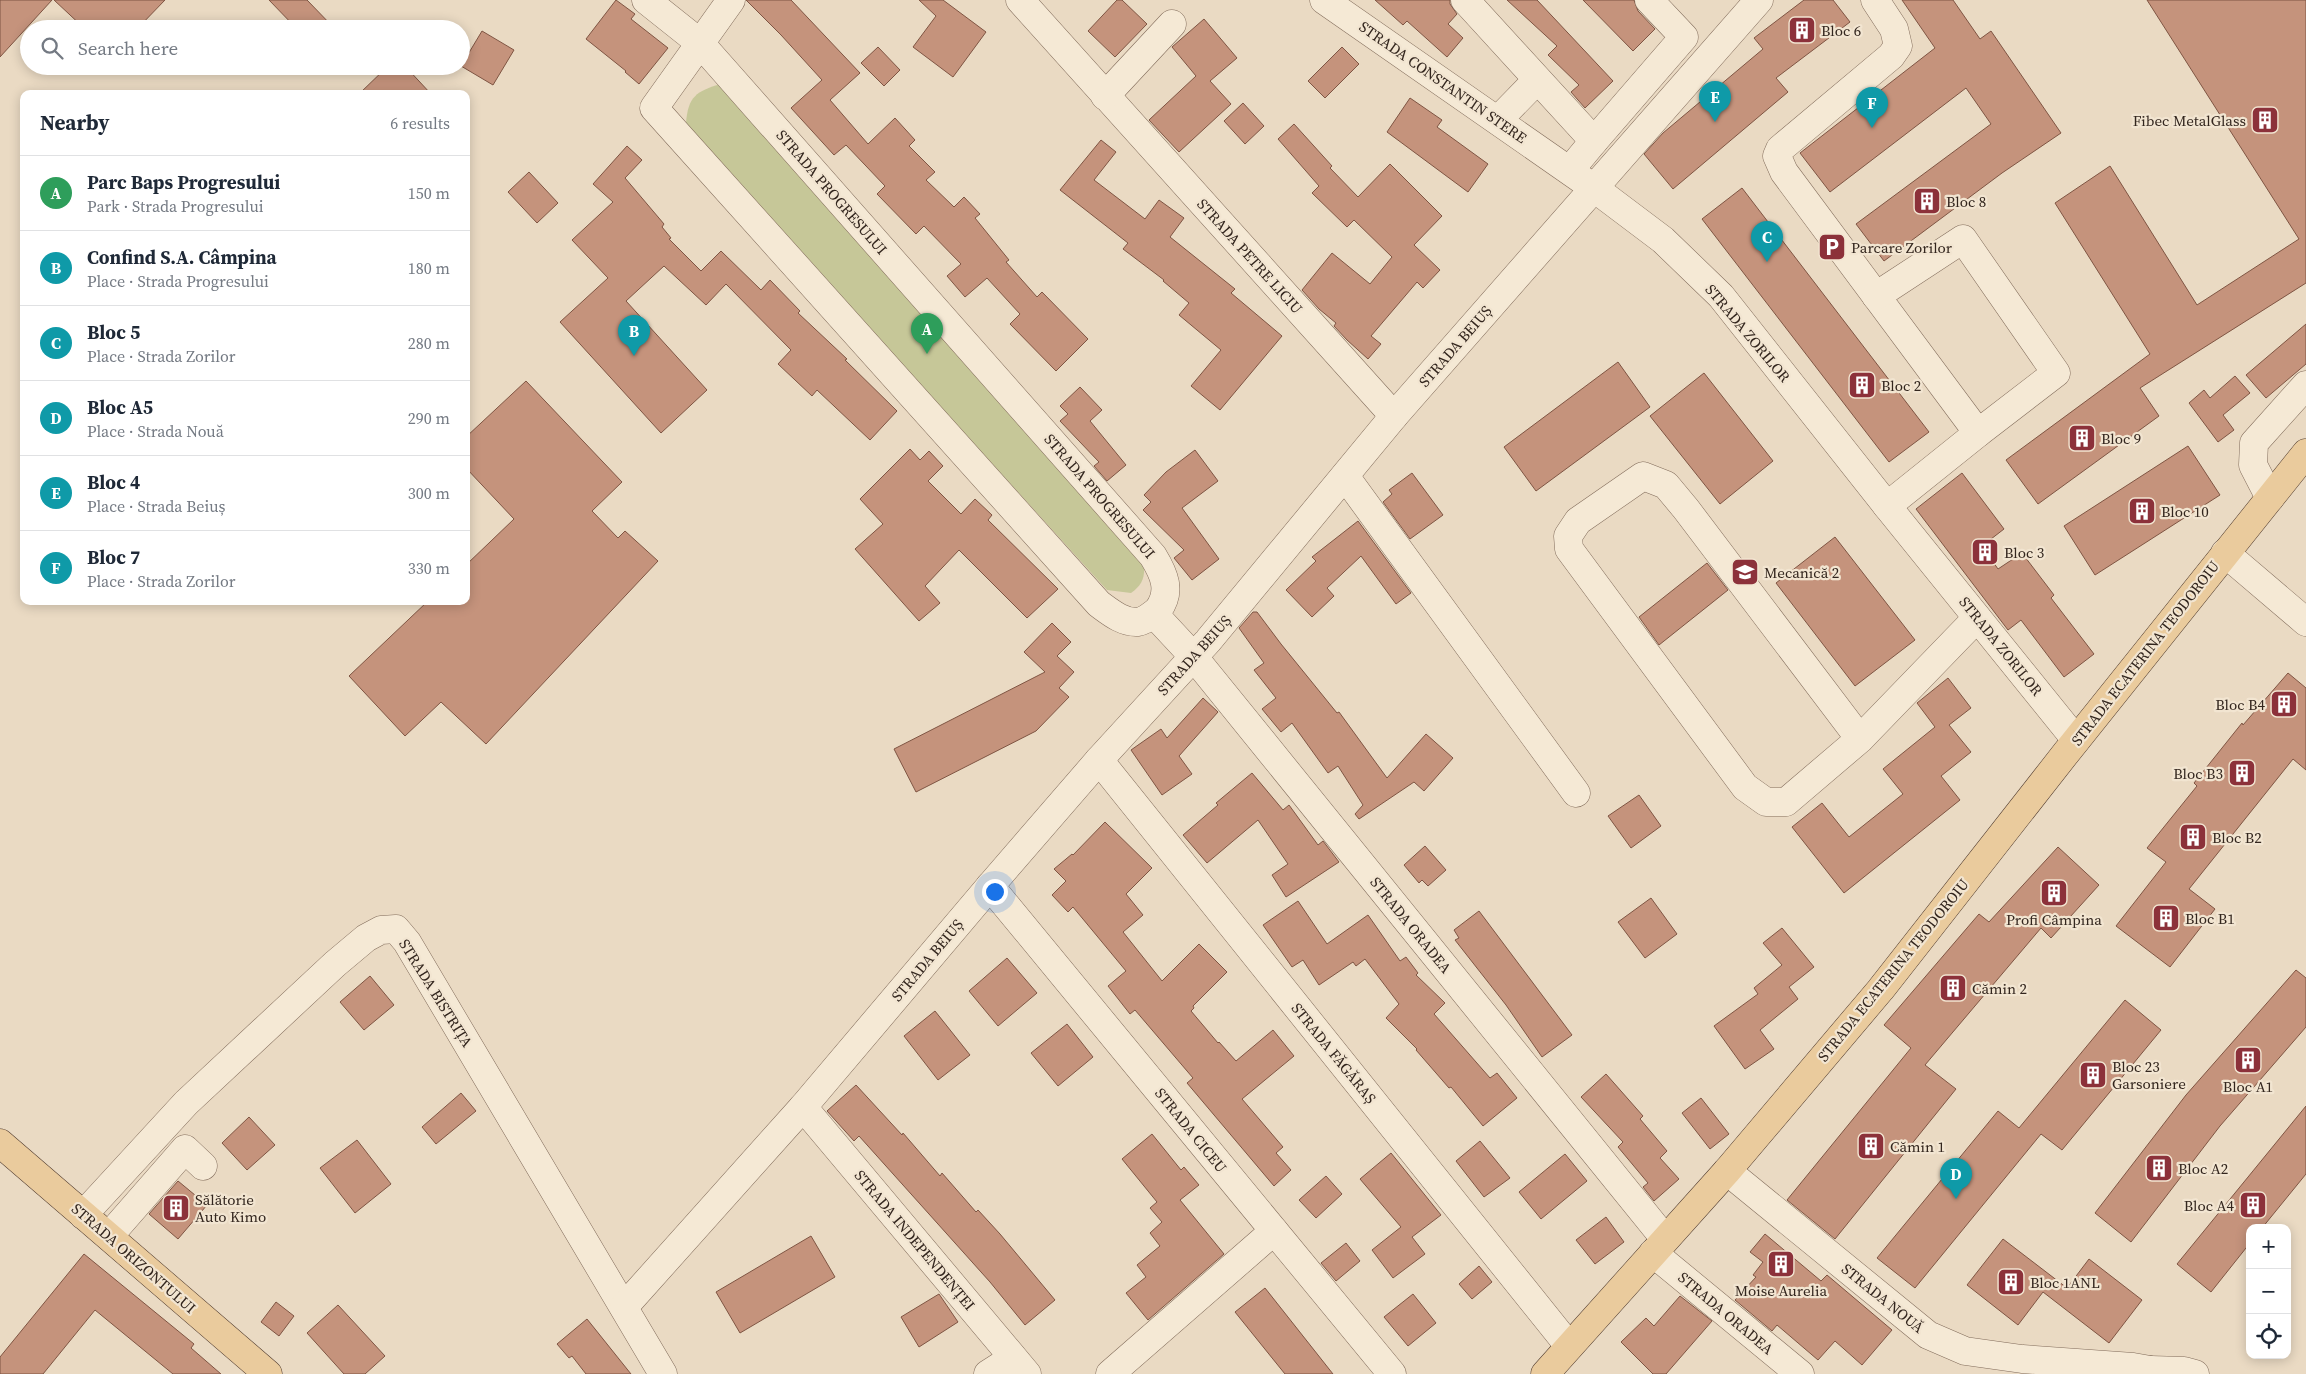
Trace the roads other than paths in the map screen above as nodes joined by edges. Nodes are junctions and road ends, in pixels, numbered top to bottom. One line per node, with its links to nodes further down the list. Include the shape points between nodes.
1 (646, 0): 10 (street)
2 (731, 0): 10 (street)
3 (1020, 0): 12 (street, STRADA PETRE LICIU)
4 (1324, 0): 13 (street, STRADA CONSTANTIN STERE)
5 (1465, 0): 11 (street)
6 (1649, 0): 14 (street, via 1684,37)
7 (1759, 0): 16 (street, STRADA BEIUȘ)
8 (1875, 0): 17 (street, via 1894,29 1898,46 1891,56 1780,148 1777,156 1784,172)
9 (1172, 24): 12 (street)
10 (700, 43): 26 (street, STRADA PROGRESULUI, via 1153,556 1163,572 1167,589 1164,602); 26 (street, via 654,108 1099,604 1119,618 1139,622)
11 (1537, 80): 13 (street); 14 (street)
12 (1105, 96): 19 (street, STRADA PETRE LICIU)
13 (1498, 120): 15 (street, STRADA CONSTANTIN STERE)
14 (1594, 141): 15 (street)
15 (1566, 167): 16 (street, STRADA ZORILOR)
16 (1594, 188): 19 (street, STRADA BEIUȘ); 24 (street, STRADA ZORILOR, via 1663,240 1721,296)
17 (1876, 296): 20 (street); 20 (street, via 1963,239 2056,374)
18 (2306, 385): 23 (street, via 2254,443 2253,464)
19 (1394, 416): 22 (street, STRADA BEIUȘ)
20 (1978, 433): 24 (street)
21 (2306, 453): 23 (main road, STRADA ECATERINA TEODOROIU)
22 (1345, 476): 29 (street, STRADA BEIUȘ); 33 (street)
23 (2270, 498): 25 (main road, STRADA ECATERINA TEODOROIU)
24 (1887, 506): 27 (street, STRADA ZORILOR)
25 (2225, 553): 28 (street, STRADA ECATERINA TEODOROIU); 31 (main road, STRADA ECATERINA TEODOROIU)
26 (1154, 614): 29 (street, STRADA ORADEA)
27 (1977, 618): 30 (street); 31 (street, STRADA ZORILOR)
28 (2306, 622)
29 (1194, 656): 32 (street, STRADA BEIUȘ); 42 (street, STRADA ORADEA)
30 (1860, 739): 30 (street, via 1786,802 1766,802 1745,787 1569,549 1568,536 1578,521 1643,476 1666,485)
31 (2076, 740): 38 (main road, STRADA ECATERINA TEODOROIU, via 1881,989)
32 (1099, 760): 34 (street, STRADA BEIUȘ); 44 (street, STRADA FĂGĂRAȘ)
33 (1576, 793)
34 (990, 886): 35 (street, STRADA BEIUȘ); 40 (street, STRADA CICEU)
35 (803, 1107): 43 (street, STRADA BEIUȘ); 46 (street, STRADA INDEPENDENȚEI)
36 (0, 1143): 39 (main road, STRADA ORIZONTULUI)
37 (204, 1166): 41 (street, via 185,1149)
38 (1727, 1171): 42 (main road, STRADA ECATERINA TEODOROIU); 45 (street, STRADA NOUĂ, via 1928,1335)
39 (83, 1214): 41 (main road, STRADA ORIZONTULUI); 43 (street, STRADA BISTRIȚA, via 186,1103 350,951 381,930 396,929 407,942)
40 (1274, 1231): 51 (street); 52 (street, STRADA CICEU)
41 (108, 1236): 48 (main road, STRADA ORIZONTULUI)
42 (1659, 1246): 44 (main road, STRADA ECATERINA TEODOROIU); 54 (street, STRADA ORADEA)
43 (624, 1307): 49 (street, STRADA BISTRIȚA)
44 (1569, 1346): 53 (main road, STRADA ECATERINA TEODOROIU)
45 (1968, 1362): 47 (street, STRADA NOUĂ, via 2022,1359 2133,1367)
46 (1020, 1366): 50 (street)
47 (2153, 1372): 55 (street, STRADA NOUĂ)
48 (268, 1374)
49 (663, 1374)
50 (988, 1374)
51 (1110, 1374)
52 (1392, 1374)
53 (1545, 1374)
54 (1800, 1374)
55 (2195, 1374)

